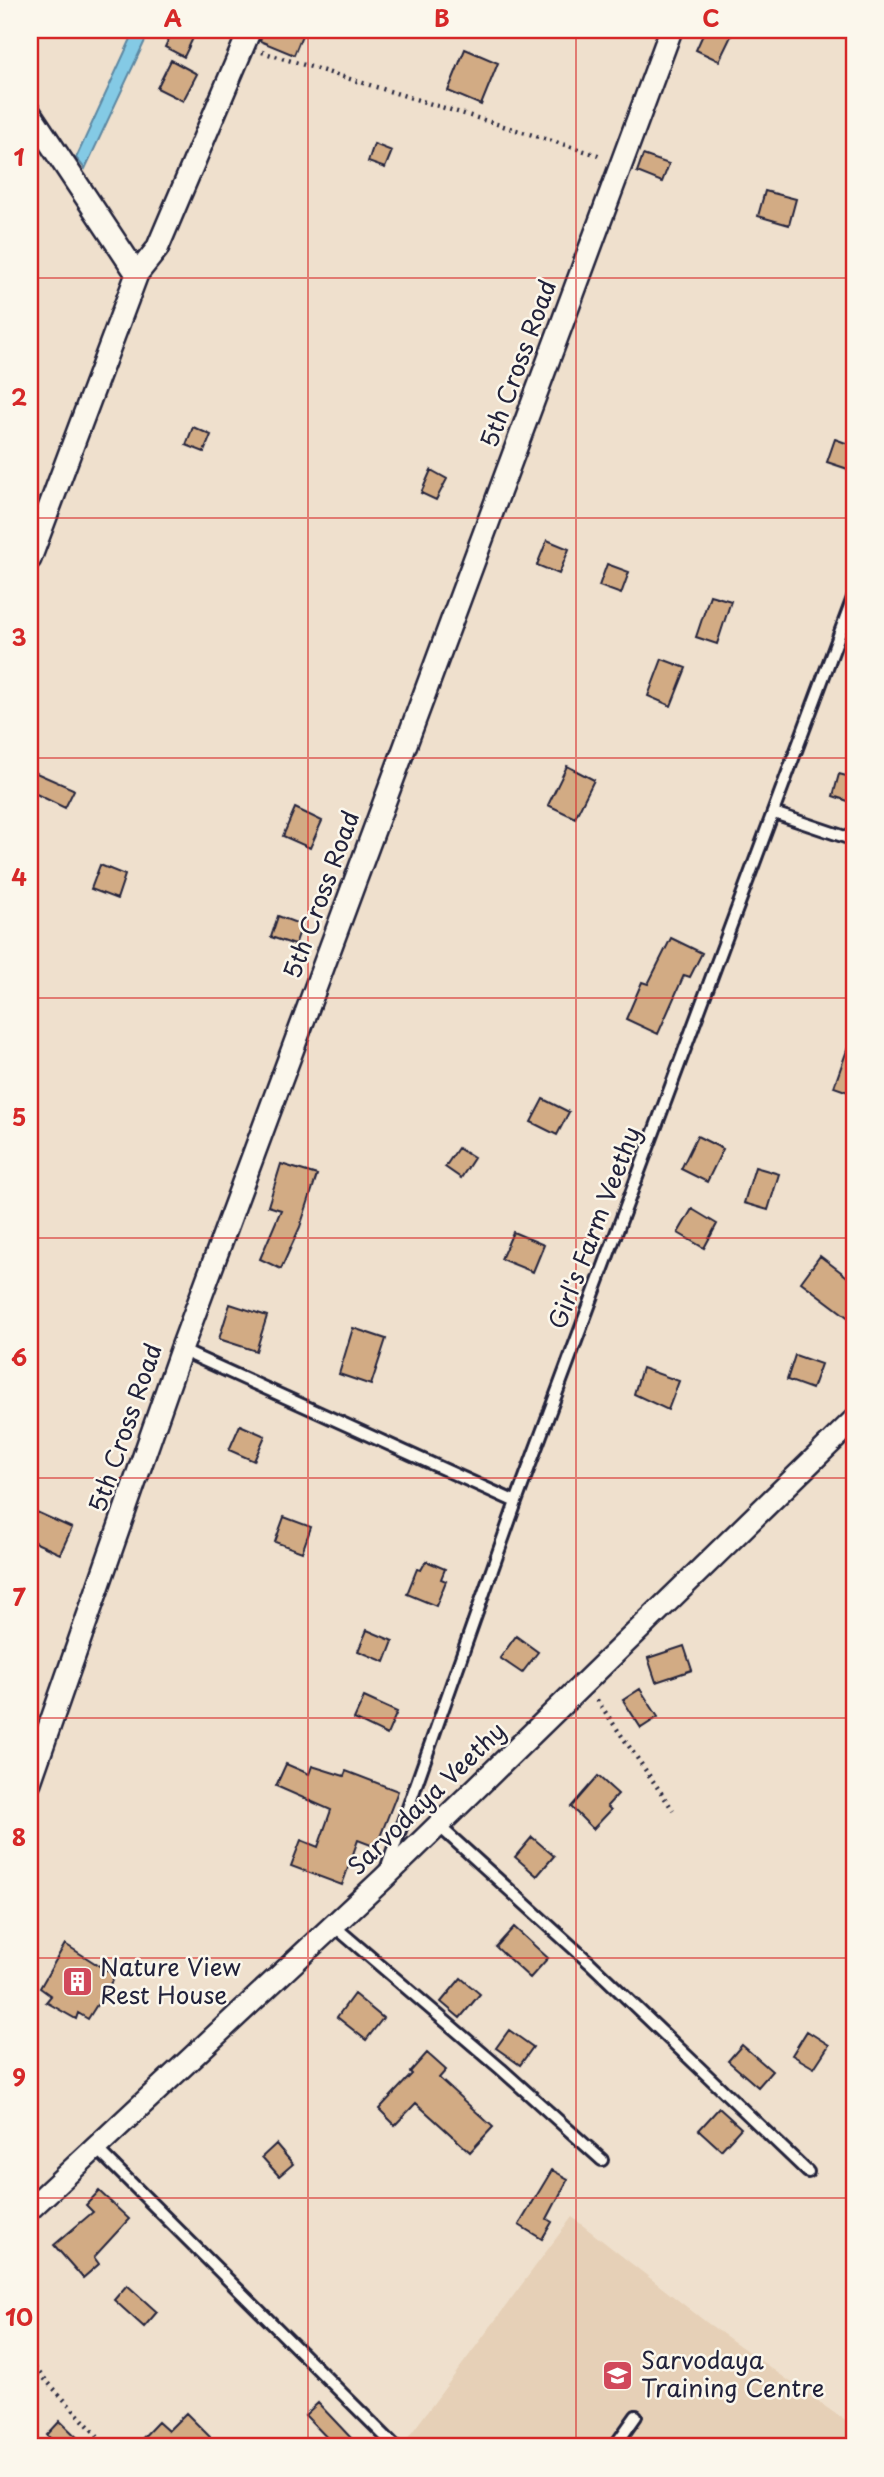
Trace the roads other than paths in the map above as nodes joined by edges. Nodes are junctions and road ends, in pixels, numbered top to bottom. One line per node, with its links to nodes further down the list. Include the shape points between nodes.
1 (671, 30): 9 (street, 5th Cross Road)
2 (246, 38): 4 (street, via 157,249)
3 (30, 113): 4 (street)
4 (137, 274): 5 (street)
5 (30, 559)
6 (854, 595): 7 (lane, Girl's Farm Veethy)
7 (774, 813): 8 (lane); 11 (lane, Girl's Farm Veethy)
8 (854, 840)
9 (181, 1350): 11 (lane); 12 (street, 5th Cross Road)
10 (854, 1420): 13 (street, Sarvodaya Veethy)
11 (516, 1502): 14 (lane, Girl's Farm Veethy)
12 (31, 1774)
13 (438, 1825): 14 (street, Sarvodaya Veethy); 18 (lane)
14 (383, 1879): 15 (street, Sarvodaya Veethy)
15 (333, 1925): 16 (street, Sarvodaya Veethy); 17 (lane)
16 (95, 2147): 19 (street, Sarvodaya Veethy); 21 (lane)
17 (602, 2160)
18 (808, 2172)
19 (30, 2209)
20 (636, 2416): 22 (lane)
21 (396, 2447)
22 (614, 2447)

